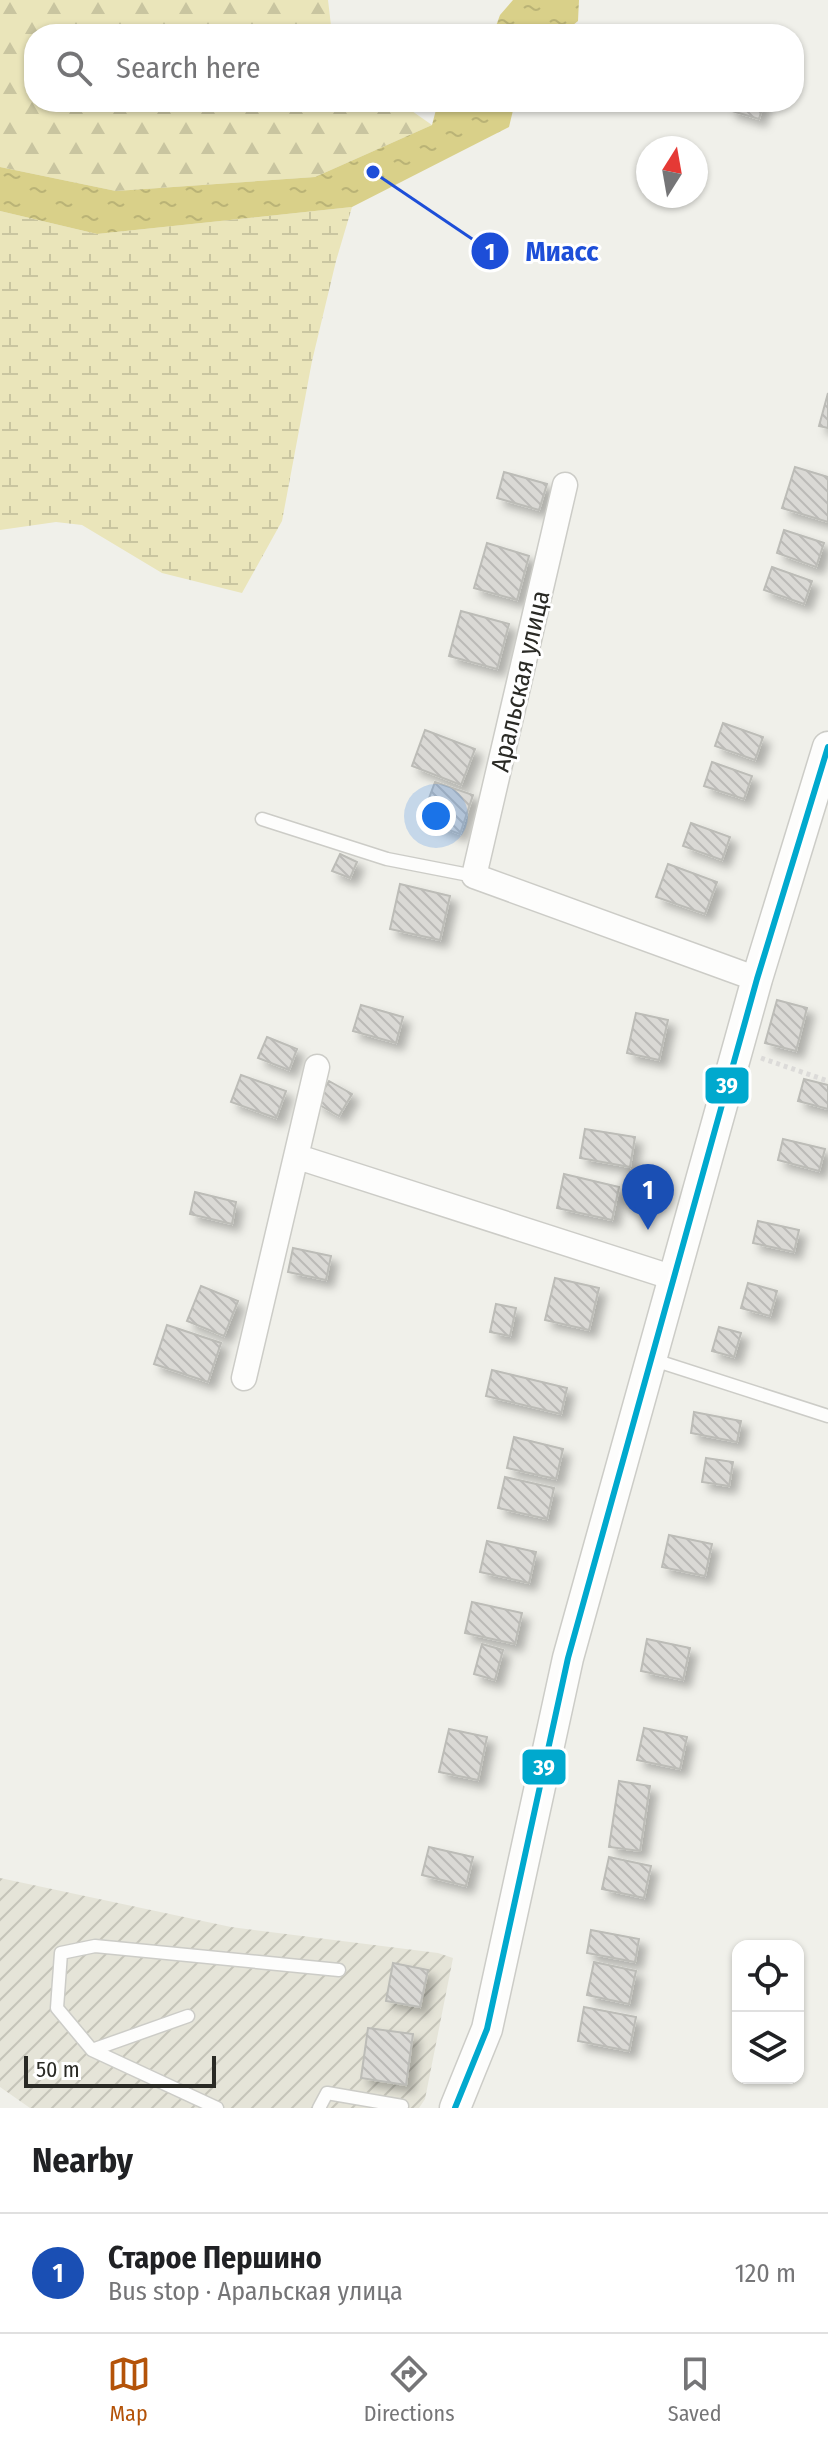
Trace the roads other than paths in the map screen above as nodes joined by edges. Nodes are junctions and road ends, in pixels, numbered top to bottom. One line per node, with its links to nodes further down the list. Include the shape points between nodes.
1 (565, 485): 4 (street, Аральская улица)
2 (828, 747): 5 (street)
3 (262, 819): 4 (lane, via 387,859)
4 (474, 876): 5 (street)
5 (757, 979): 8 (street)
6 (317, 1067): 7 (street)
7 (298, 1157): 8 (street); 10 (street)
8 (674, 1278): 9 (street)
9 (651, 1359): 11 (lane); 18 (street, via 568,1658 487,2029)
10 (244, 1378)
11 (828, 1416)
12 (339, 1970): 14 (lane, via 95,1946 61,1953 57,2008)
13 (188, 2016): 14 (lane)
14 (92, 2050): 16 (lane)
15 (402, 2106): 17 (lane, via 327,2093)
16 (217, 2108)
17 (319, 2108)
18 (455, 2108)

